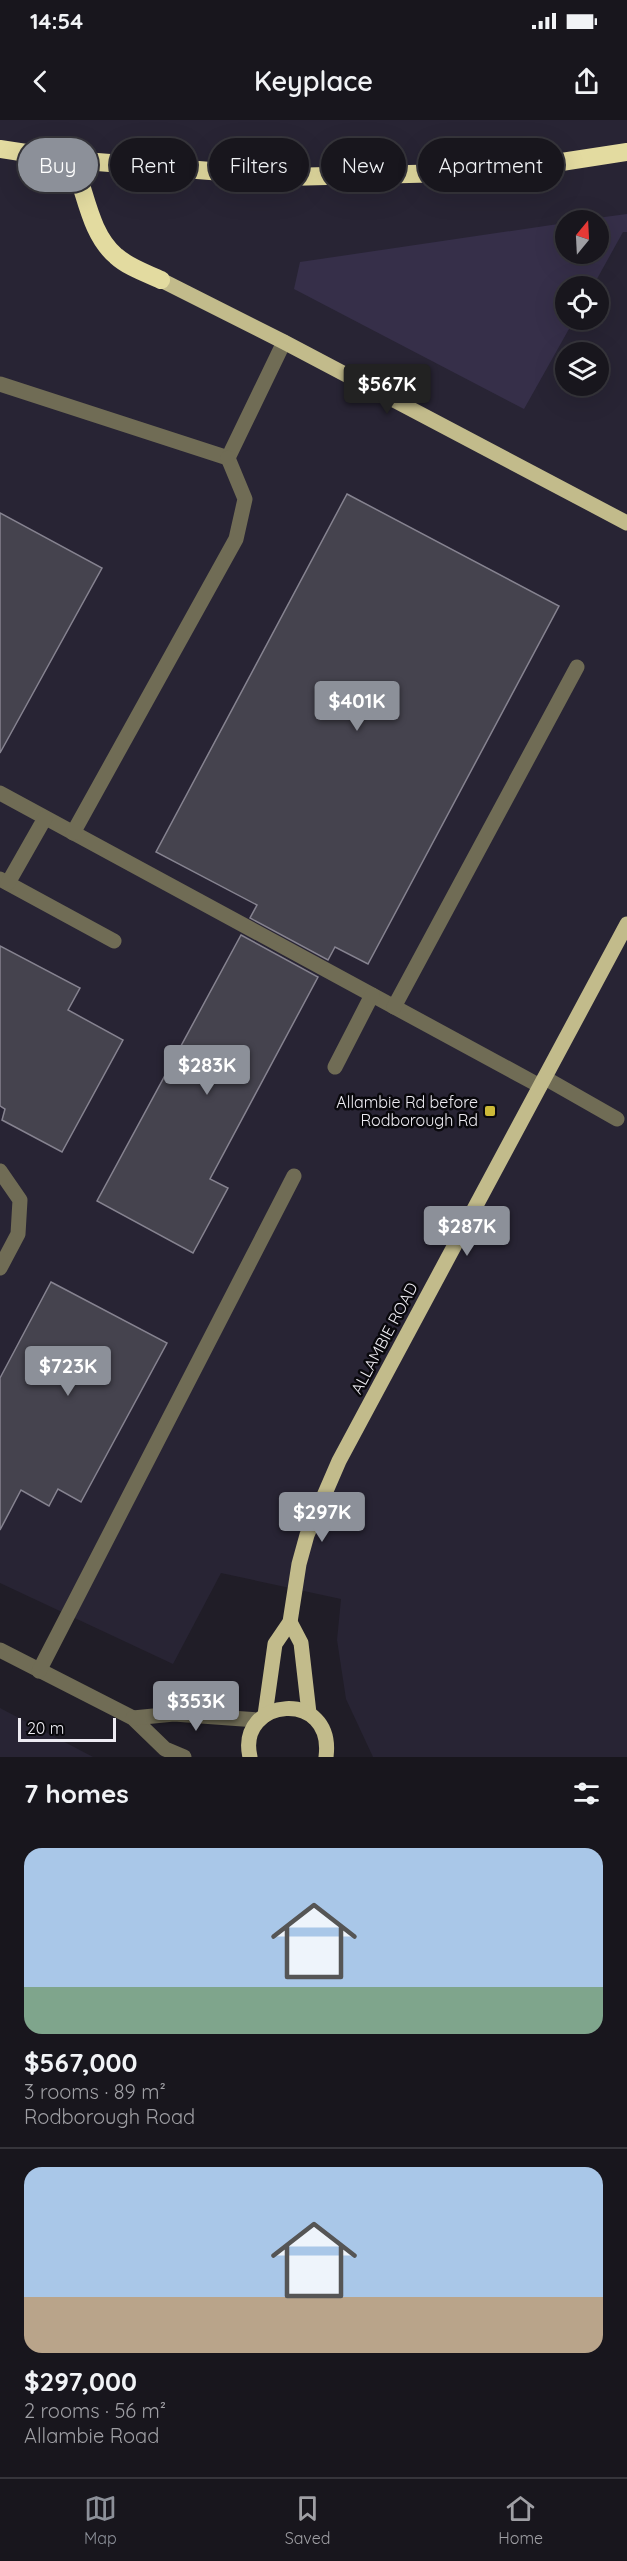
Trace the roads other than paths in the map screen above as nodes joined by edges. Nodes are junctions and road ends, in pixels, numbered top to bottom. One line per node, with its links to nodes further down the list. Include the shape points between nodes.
1 (0, 149): 2 (highway)
2 (18, 152)
3 (627, 152): 4 (highway, via 450,173 298,177)
4 (98, 162)
5 (84, 192): 6 (highway, via 95,227 108,248 124,262)
6 (160, 280): 7 (main road)
7 (284, 342): 9 (street); 10 (main road)
8 (0, 384): 9 (street)
9 (228, 458): 14 (street, via 245,499 236,539)
10 (627, 523)
11 (577, 667): 19 (street)
12 (0, 793): 13 (street)
13 (45, 818): 14 (street); 15 (street)
14 (73, 833): 18 (street)
15 (4, 881): 17 (street)
16 (627, 924): 21 (main road, ALLAMBIE ROAD)
17 (114, 941)
18 (372, 995): 19 (street); 20 (street)
19 (394, 1007): 21 (street)
20 (335, 1067)
21 (543, 1082): 22 (street); 26 (main road, ALLAMBIE ROAD, via 339,1461 307,1535)
22 (617, 1119)
23 (0, 1171): 25 (street, via 20,1200 18,1234)
24 (294, 1176): 28 (street)
25 (0, 1268)
26 (290, 1622): 29 (main road, via 301,1643); 31 (main road, ALLAMBIE ROAD, via 275,1644)
27 (0, 1650): 28 (street)
28 (39, 1671): 30 (street)
29 (309, 1713): 31 (main road, via 286,1708); 34 (main road, via 325,1732)
30 (133, 1718): 31 (street, via 174,1714); 32 (street, via 165,1749)
31 (262, 1718): 33 (main road, ALLAMBIE ROAD, via 250,1737)
32 (184, 1757)
33 (250, 1757)
34 (326, 1757)

